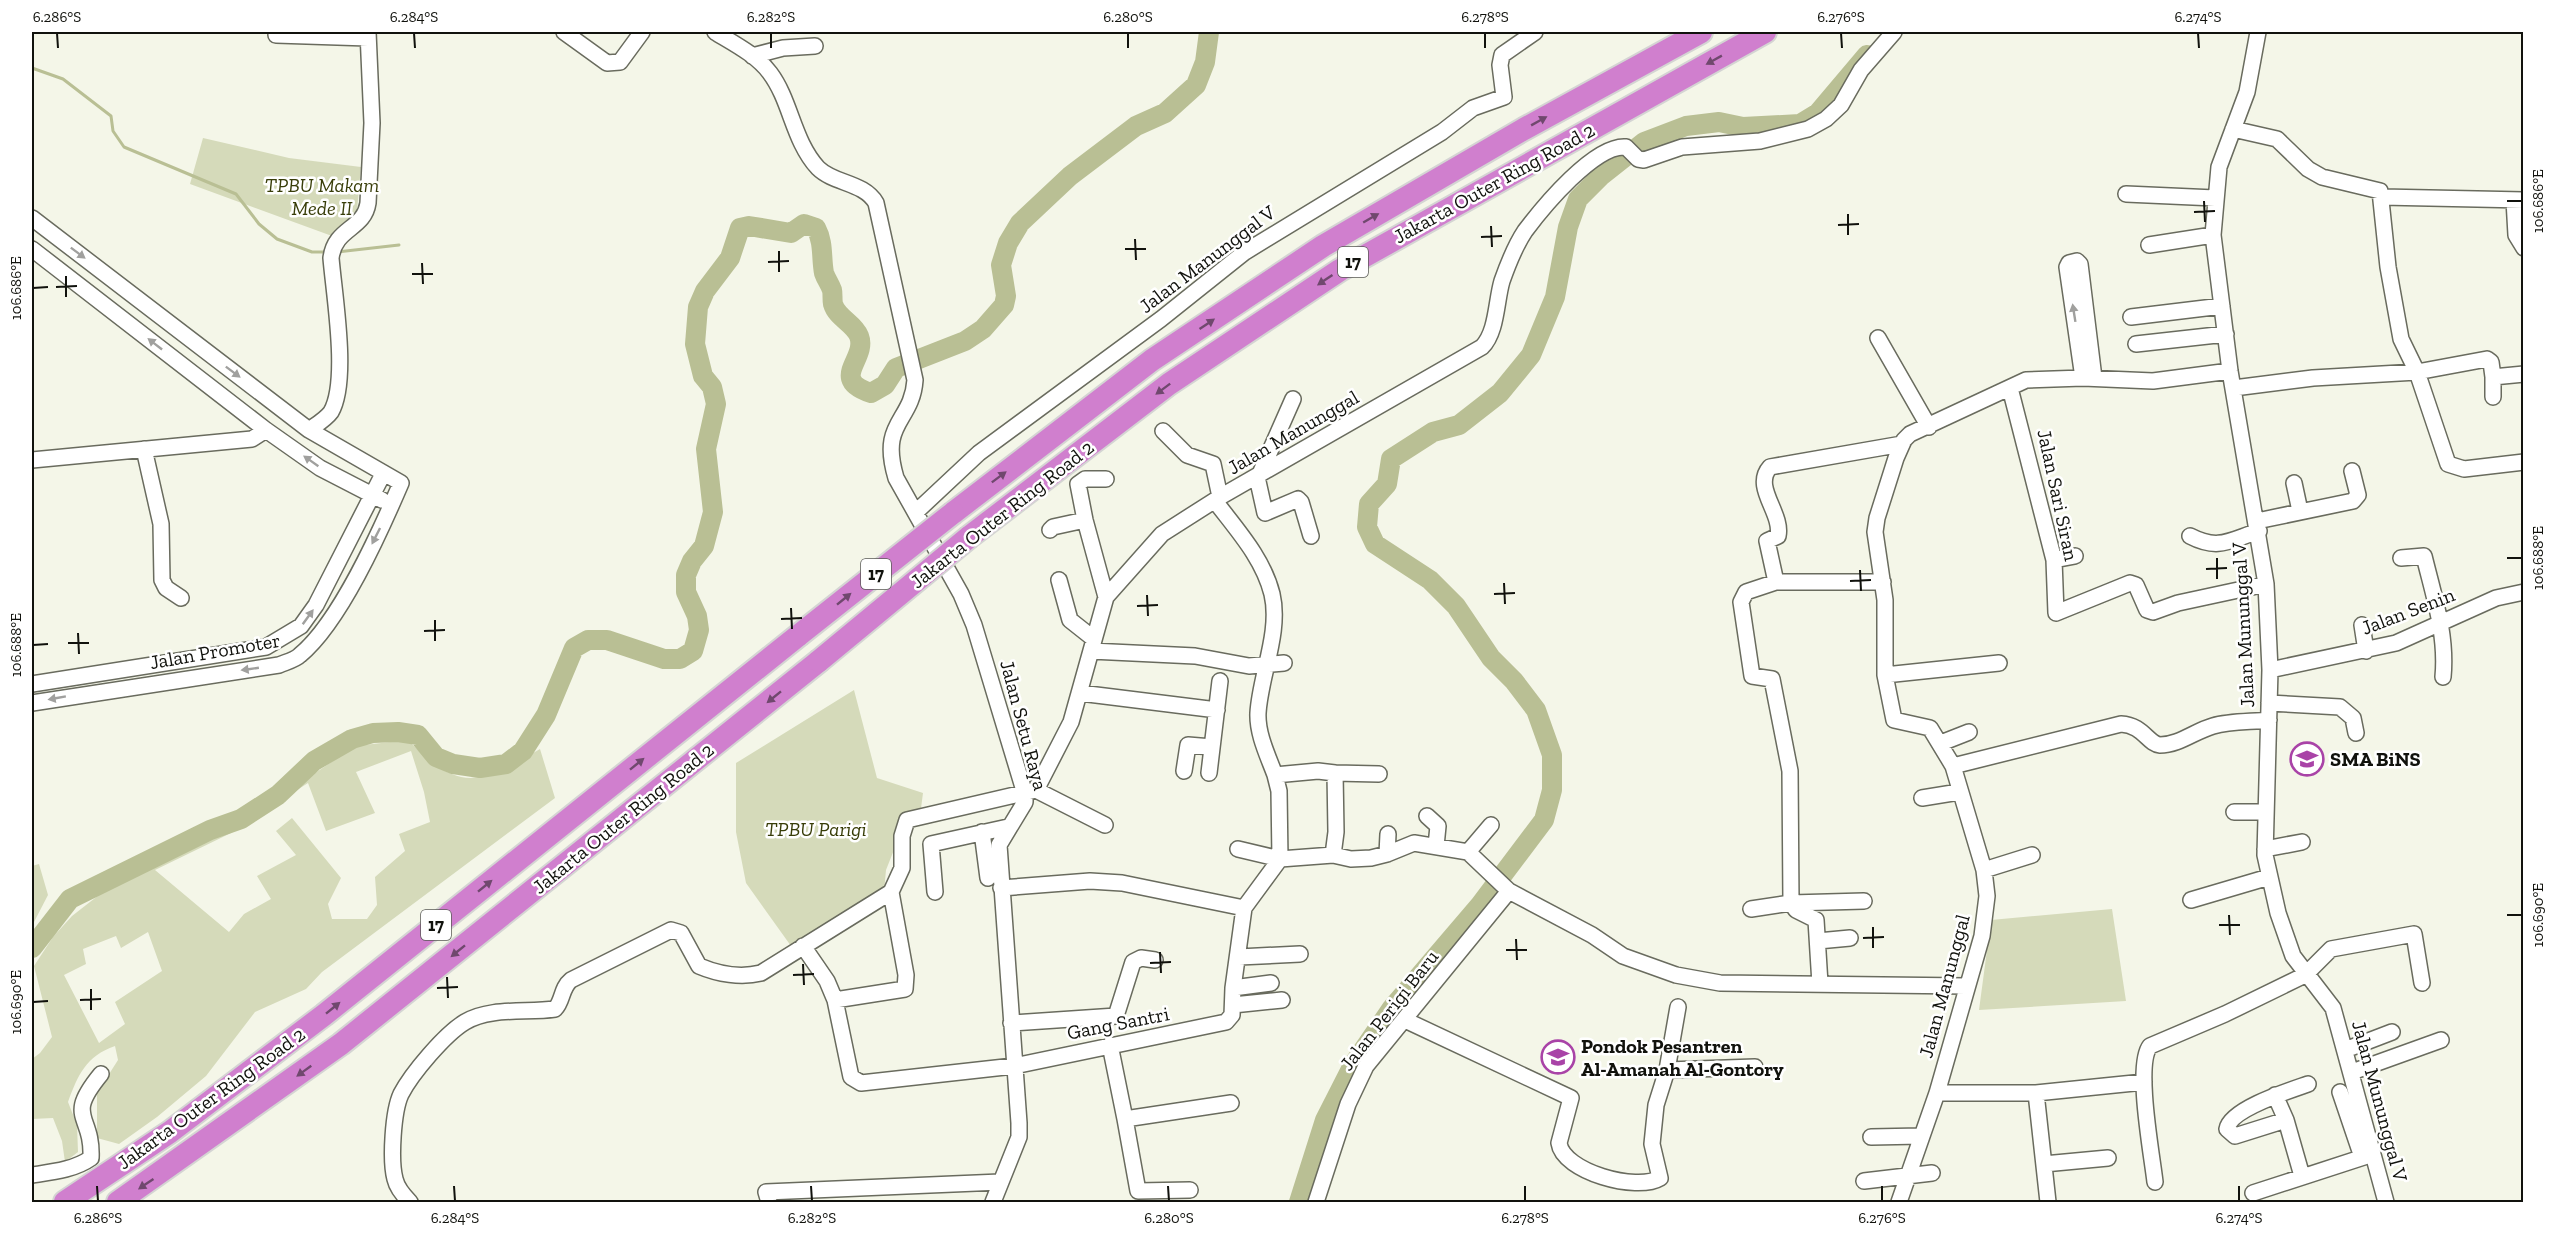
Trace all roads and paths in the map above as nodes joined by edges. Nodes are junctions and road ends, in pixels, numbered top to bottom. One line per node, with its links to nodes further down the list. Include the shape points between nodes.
1 (564, 32): 2 (street, via 607,63 617,65)
2 (642, 32)
3 (715, 32): 12 (street)
4 (1535, 32): 54 (street, Jalan Manunggal V, via 1502,55 1504,97 1473,108 1442,132 1245,252 979,453)
5 (1701, 32): 178 (highway, Jakarta Outer Ring Road 2 / 17, one-way to 5, bridge, via 170,1132 324,1015 953,513 1152,360 1323,246)
6 (1765, 32): 179 (highway, Jakarta Outer Ring Road 2 / 17, one-way to 179, bridge, via 1340,270 1168,384 969,537 341,1044)
7 (1894, 32): 47 (street, Jalan Manunggal, via 1861,70 1841,105 1808,129 1760,141 1682,147 1650,159 1638,159 1626,147 1614,147 1583,168 1517,244 1502,283 1489,337 1482,347)
8 (2258, 32): 13 (street, Jalan Mununggal V, via 2247,92)
9 (276, 35): 10 (street)
10 (368, 35): 39 (street, via 372,123 366,213 339,236 332,254 339,385 330,412)
11 (815, 46): 12 (street, via 783,48)
12 (752, 56): 54 (street, Jalan Setu Raya, via 776,82 795,131 814,164 824,174 865,192 876,203 915,380 891,440 891,459 896,478)
13 (2233, 129): 15 (street, via 2277,139 2322,177 2375,187); 16 (street, Jalan Mununggal V, via 2219,167)
14 (2126, 194): 16 (street)
15 (2382, 197): 17 (street); 29 (street, via 2394,306 2401,339)
16 (2215, 198): 19 (street, Jalan Mununggal V)
17 (2519, 200): 21 (street, via 2516,235)
18 (32, 218): 39 (street, Jalan Promoter, one-way to 39)
19 (2213, 235): 20 (street); 23 (street, Jalan Mununggal V)
20 (2149, 245)
21 (2523, 248)
22 (32, 249): 38 (street, one-way to 22)
23 (2222, 306): 24 (street); 25 (street, Jalan Mununggal V)
24 (2131, 317)
25 (2226, 334): 27 (street); 28 (street, Jalan Mununggal V)
26 (1878, 339): 37 (street)
27 (2136, 344)
28 (2230, 371): 32 (street, via 2153,381); 34 (street, Jalan Mununggal V)
29 (2416, 372): 31 (street, via 2487,359); 34 (street, via 2313,378); 44 (street, via 2448,464 2464,469)
30 (2523, 374): 31 (street)
31 (2493, 377): 35 (street)
32 (2089, 378): 32 (street, one-way to 32, via 2067,267 2077,261 2080,264); 33 (street, via 2026,380)
33 (2010, 388): 37 (street); 62 (street, Jalan Sari Siran)
34 (2234, 388): 56 (street, Jalan Mununggal V)
35 (2493, 397)
36 (1293, 399): 47 (street)
37 (1929, 427): 41 (street, via 1910,434)
38 (266, 430): 42 (street, via 252,439); 50 (street, one-way to 38, via 320,468)
39 (309, 430): 45 (street, Jalan Promoter)
40 (1163, 431): 51 (street, via 1187,455 1213,464)
41 (1902, 444): 64 (street, via 1778,464 1766,472 1766,488 1778,518 1778,536 1767,541); 65 (street, Jalan Manunggal, via 1875,532)
42 (144, 449): 43 (street); 69 (street, via 161,524 162,580 166,588)
43 (32, 460)
44 (2523, 462)
45 (378, 470): 50 (street, Jalan Promoter); 52 (street, Jalan Promoter, via 401,483)
46 (2352, 471): 53 (street, via 2358,495 2353,501)
47 (1258, 476): 51 (street, Jalan Manunggal); 58 (street, via 1265,513 1298,499)
48 (1106, 479): 55 (street, via 1079,482)
49 (2294, 483): 53 (street)
50 (367, 492): 52 (street); 80 (street, Jalan Promoter, one-way to 50, via 266,646 285,637 302,626 316,605)
51 (1217, 499): 68 (street, Jalan Manunggal, via 1162,534); 75 (street, via 1267,576 1273,597)
52 (392, 505): 82 (street, Jalan Promoter, one-way to 82, via 336,612 318,638 298,657 279,665)
53 (2300, 511): 56 (street)
54 (916, 512): 96 (street, Jalan Setu Raya, via 974,625)
55 (1085, 520): 57 (street, via 1053,526); 68 (street)
56 (2258, 526): 59 (street, via 2216,545); 66 (street, Jalan Mununggal V)
57 (1050, 530)
58 (1311, 536)
59 (2190, 536)
60 (2074, 556): 62 (street)
61 (2402, 558): 70 (street, via 2424,556)
62 (2054, 560): 66 (street, Jalan Sari Siran, via 2056,613 2130,583 2136,585 2147,610 2153,612)
63 (1059, 580): 72 (street, via 1070,620)
64 (1776, 582): 65 (street); 125 (street, via 1746,592 1741,602 1752,676 1773,679 1790,771)
65 (1883, 582): 77 (street, Jalan Manunggal)
66 (2266, 584): 76 (street, Jalan Mununggal V)
67 (2523, 592): 70 (street, Jalan Senin, via 2496,598)
68 (1106, 597): 72 (street, Jalan Manunggal)
69 (181, 598)
70 (2441, 623): 73 (street, Jalan Senin); 78 (street)
71 (2362, 625): 73 (street)
72 (1093, 645): 75 (street, via 1249,666); 81 (street, Jalan Manunggal)
73 (2366, 651): 76 (street, Jalan Senin)
74 (1999, 663): 77 (street)
75 (1276, 664): 95 (street, via 1258,720)
76 (2270, 670): 83 (street, Jalan Mununggal V)
77 (1885, 675): 88 (street, Jalan Manunggal, via 1894,720 1930,728)
78 (2443, 677)
79 (1220, 681): 84 (street)
80 (32, 684)
81 (1080, 693): 84 (street); 96 (street, Jalan Manunggal, via 1071,722)
82 (32, 703)
83 (2269, 703): 85 (street, Jalan Mununggal V); 87 (street, via 2340,707 2353,718)
84 (1217, 710): 89 (street)
85 (2269, 720): 90 (street, via 2213,726 2160,745 2138,728 2121,724); 100 (street, Jalan Mununggal V)
86 (1969, 732): 88 (street)
87 (2356, 733)
88 (1941, 743): 90 (street, Jalan Manunggal)
89 (1212, 747): 91 (street, via 1188,745); 92 (street)
90 (1953, 766): 97 (street, Jalan Manunggal)
91 (1184, 771)
92 (1209, 773)
93 (1335, 773): 94 (street); 95 (street); 113 (street)
94 (1379, 774)
95 (1275, 775): 115 (street, via 1279,791)
96 (1030, 792): 102 (street); 104 (street, Jalan Setu Raya); 121 (street, via 907,820 902,836 902,868)
97 (1959, 792): 98 (street); 116 (street, Jalan Manunggal)
98 (1922, 798)
99 (2234, 812): 100 (street)
100 (2265, 812): 110 (street, Jalan Mununggal V)
101 (1427, 816): 108 (street, via 1438,826)
102 (1105, 825)
103 (1491, 825): 111 (street)
104 (1008, 827): 105 (street); 119 (street, Jalan Setu Raya, via 999,845)
105 (982, 832): 118 (street); 122 (street, via 931,844)
106 (1388, 834): 112 (street)
107 (2302, 842): 110 (street)
108 (1436, 846): 111 (street); 112 (street, via 1413,843)
109 (1238, 849): 115 (street)
110 (2265, 849): 117 (street, Jalan Mununggal V)
111 (1468, 852): 120 (street)
112 (1387, 854): 113 (street, via 1351,859)
113 (1334, 855): 115 (street)
114 (2032, 855): 116 (street)
115 (1280, 859): 126 (street)
116 (1984, 870): 138 (street, Jalan Manunggal, via 1984,921)
117 (2270, 877): 123 (street); 134 (street, Jalan Mununggal V, via 2286,939)
118 (988, 878)
119 (1001, 888): 126 (street, via 1090,881 1122,883); 145 (street, Jalan Setu Raya)
120 (1505, 888): 137 (street, via 1623,956 1676,975 1720,983); 144 (street, Jalan Perigi Baru)
121 (891, 892): 130 (street); 140 (street, via 906,975 905,990)
122 (935, 892)
123 (2191, 900)
124 (1864, 901): 125 (street)
125 (1791, 903): 127 (street); 129 (street, via 1796,910 1814,917)
126 (1244, 908): 132 (street)
127 (1751, 909)
128 (1850, 938): 129 (street)
129 (1818, 941): 137 (street)
130 (803, 946): 140 (street); 180 (street, via 761,973 749,976 715,972 699,966 685,938 671,930 571,980 555,1009 486,1014 465,1022 412,1076 400,1095 394,1123 395,1179)
131 (1300, 954): 132 (street)
132 (1239, 957): 139 (street)
133 (1155, 960): 145 (street, via 1141,958 1133,962 1116,1016)
134 (2305, 975): 136 (street, via 2331,949 2410,933 2415,935); 149 (street, Jalan Mununggal V, via 2330,1002); 155 (street, via 2150,1046 2143,1060)
135 (1271, 983): 139 (street)
136 (2422, 983)
137 (1820, 984): 138 (street)
138 (1966, 986): 158 (street, Jalan Manunggal)
139 (1233, 988): 143 (street)
140 (835, 1000): 150 (street, Gang Santri, via 851,1077 857,1082)
141 (1282, 1000): 143 (street, Gang Santri)
142 (1678, 1007): 152 (street)
143 (1232, 1013): 148 (street, Gang Santri)
144 (1405, 1020): 152 (street, via 1571,1098 1560,1150 1571,1161 1605,1179 1660,1178 1652,1144 1656,1105); 183 (street, Jalan Perigi Baru, via 1357,1081)
145 (1011, 1023): 150 (street, Jalan Setu Raya)
146 (2392, 1032): 149 (street)
147 (2441, 1040): 153 (street)
148 (1110, 1045): 150 (street, Gang Santri); 162 (street)
149 (2345, 1050): 153 (street, Jalan Mununggal V)
150 (1014, 1066): 174 (street, Jalan Setu Raya, via 1018,1137)
151 (1755, 1067): 152 (street)
152 (1667, 1070)
153 (2352, 1072): 166 (street, Jalan Mununggal V)
154 (101, 1074): 170 (street, via 82,1102 91,1158 59,1171)
155 (2144, 1082): 159 (street); 175 (street)
156 (2308, 1084): 160 (street)
157 (2340, 1092): 166 (street)
158 (1937, 1093): 159 (street); 164 (street, Jalan Manunggal)
159 (2036, 1093): 168 (street)
160 (2275, 1095): 163 (street); 163 (street, via 2231,1122 2227,1129 2235,1136)
161 (1231, 1103): 162 (street)
162 (1125, 1119): 176 (street, via 1138,1191)
163 (2286, 1120): 172 (street)
164 (1921, 1136): 165 (street); 171 (street, Jalan Manunggal)
165 (1871, 1137)
166 (2367, 1156): 172 (street); 186 (street, Jalan Mununggal V)
167 (2108, 1158): 168 (street)
168 (2044, 1164): 185 (street)
169 (1932, 1173): 171 (street)
170 (32, 1175)
171 (1906, 1175): 173 (street); 184 (street, Jalan Manunggal)
172 (2302, 1176): 177 (street)
173 (1864, 1181)
174 (1000, 1182): 181 (street, via 765,1192); 182 (street, Jalan Setu Raya)
175 (2155, 1182)
176 (1190, 1190)
177 (2253, 1193)
178 (65, 1203)
179 (118, 1203)
180 (410, 1203)
181 (769, 1203)
182 (993, 1203)
183 (1316, 1203)
184 (1899, 1203)
185 (2048, 1203)
186 (2386, 1203)

